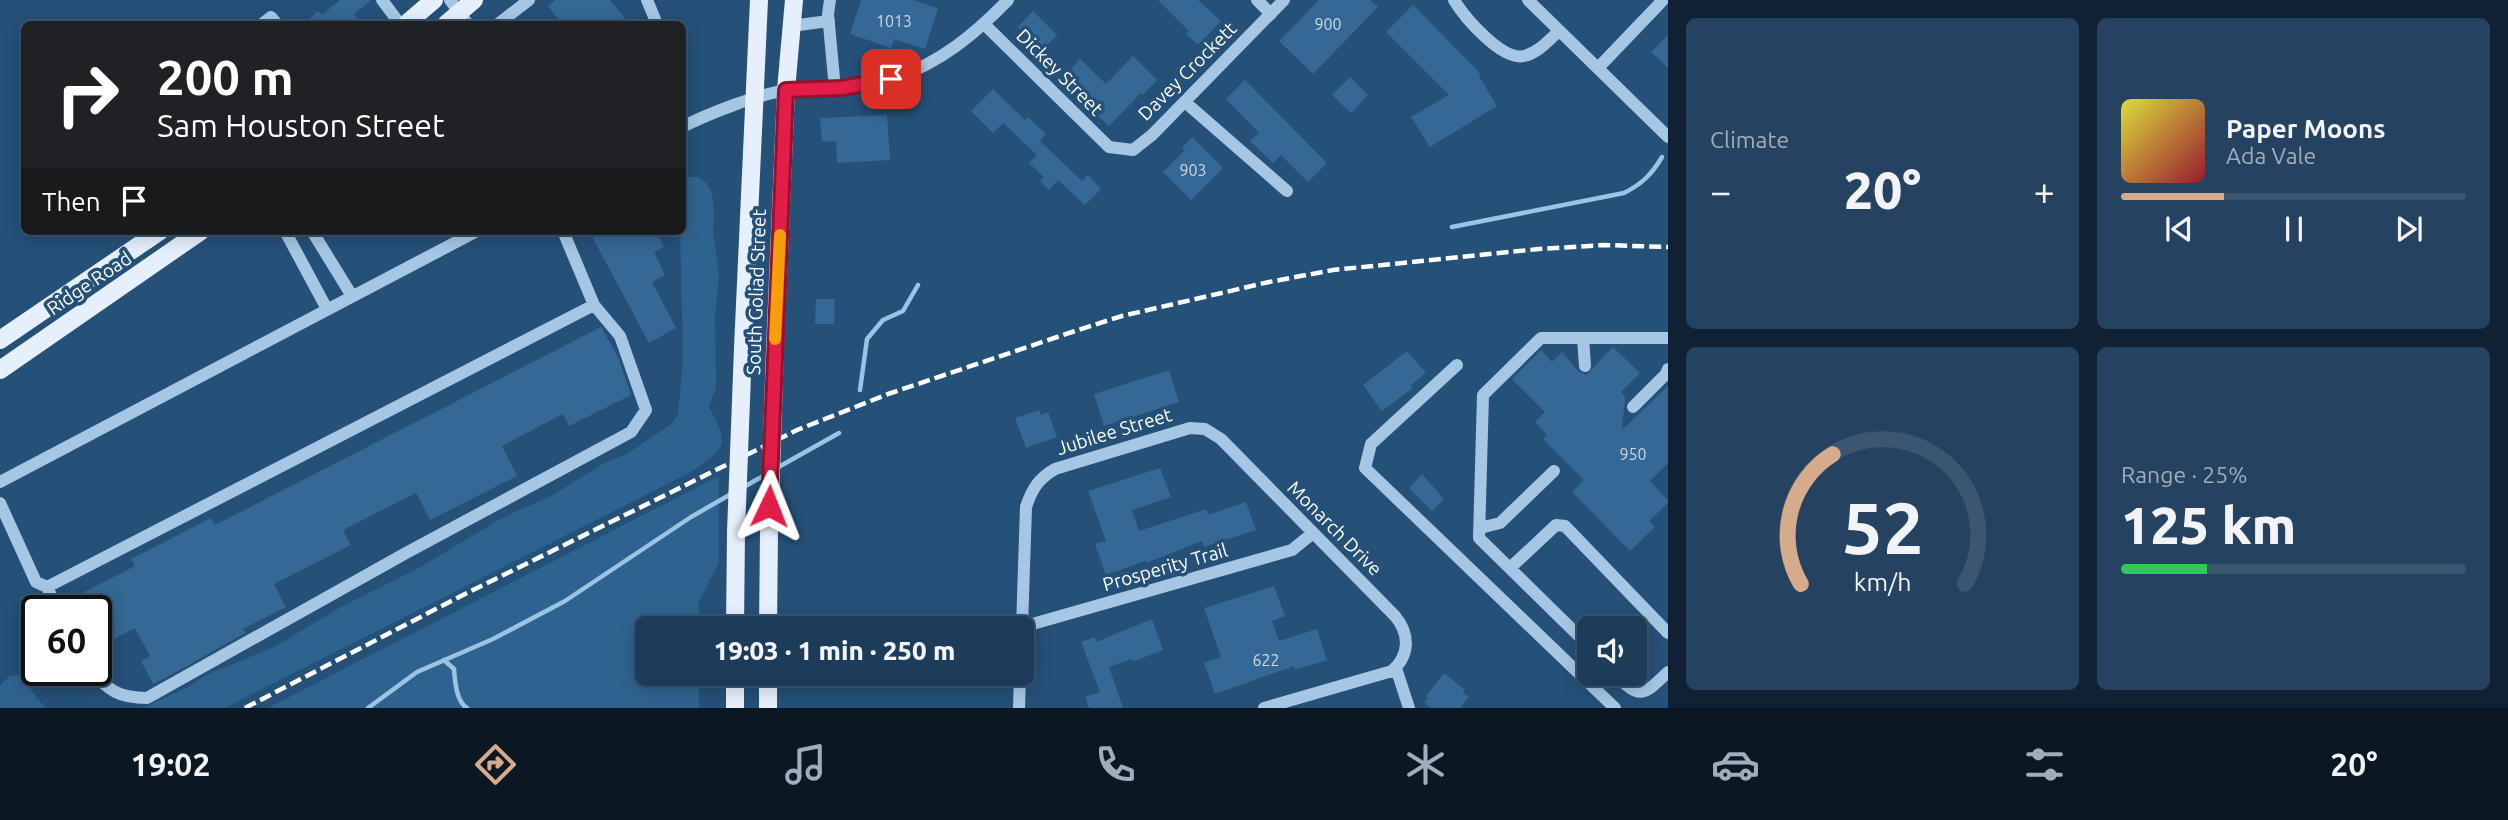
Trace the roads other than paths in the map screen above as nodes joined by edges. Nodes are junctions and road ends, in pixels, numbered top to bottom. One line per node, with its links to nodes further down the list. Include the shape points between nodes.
1 (382, 0): 17 (street)
2 (434, 0): 18 (main road)
3 (474, 0): 16 (main road)
4 (529, 0): 19 (street)
5 (648, 0): 20 (street)
6 (759, 0): 28 (main road, South Goliad Street)
7 (794, 0): 23 (main road, South Goliad Street)
8 (830, 0): 21 (street)
9 (1008, 0): 22 (street)
10 (1257, 0): 15 (street)
11 (1284, 0): 15 (street, Davey Crockett)
12 (1454, 0): 24 (street, via 1489,40 1515,57 1537,51)
13 (1528, 0): 24 (street)
14 (1663, 0): 25 (street)
15 (1271, 14): 29 (street, Davey Crockett)
16 (456, 15)
17 (398, 21)
18 (409, 21)
19 (507, 21)
20 (656, 21)
21 (829, 21): 23 (street); 26 (street)
22 (984, 24): 26 (street, via 911,72); 32 (street, Dickey Street)
23 (791, 26): 27 (main road, South Goliad Street)
24 (1559, 31): 25 (street)
25 (1598, 68): 31 (street)
26 (835, 89): 27 (street)
27 (786, 90): 28 (street); 61 (main road, South Goliad Street, bridge)
28 (754, 99): 30 (street); 60 (main road, South Goliad Street, bridge)
29 (1185, 102): 32 (street, Davey Crockett, via 1133,150); 33 (street)
30 (686, 125)
31 (1668, 137)
32 (1109, 147)
33 (1287, 191)
34 (154, 235): 44 (main road, Ridge Road)
35 (195, 235): 49 (main road, Ridge Road)
36 (287, 235): 42 (street)
37 (314, 235): 40 (street)
38 (469, 235): 40 (street)
39 (565, 235): 41 (street)
40 (352, 296): 42 (street)
41 (594, 305): 58 (street); 68 (street, via 620,336 646,410 631,432 147,698 128,698)
42 (327, 309): 53 (street)
43 (1583, 338): 45 (street); 47 (street); 55 (street, via 1541,338 1483,395)
44 (0, 340)
45 (1667, 341)
46 (1457, 365): 78 (street, via 1371,444 1365,467)
47 (1585, 366)
48 (1668, 369): 50 (street)
49 (0, 370)
50 (1633, 407)
51 (1205, 429): 56 (street, Monarch Drive, via 1221,439); 62 (street, Jubilee Street, via 1191,428 1055,468 1038,482 1026,508)
52 (1554, 471): 55 (street, via 1500,523)
53 (0, 482)
54 (0, 503): 58 (street, via 36,582)
55 (1480, 528): 57 (street, via 1479,538)
56 (1313, 533): 63 (street, Prosperity Trail, via 1292,550); 66 (street, Monarch Drive, via 1402,624 1406,646)
57 (1510, 568): 64 (street, via 1556,525 1565,526); 65 (street)
58 (47, 587): 59 (street)
59 (51, 595)
60 (735, 616)
61 (768, 616)
62 (1022, 616)
63 (1034, 625)
64 (1668, 633)
65 (1577, 634)
66 (1396, 667): 76 (street); 77 (street)
67 (1668, 672): 72 (street, via 1643,692)
68 (104, 686)
69 (735, 686): 73 (main road)
70 (768, 686): 74 (main road)
71 (1020, 686): 75 (street)
72 (1627, 686)
73 (735, 708)
74 (768, 708)
75 (1019, 708)
76 (1264, 708)
77 (1409, 708)
78 (1615, 708)

